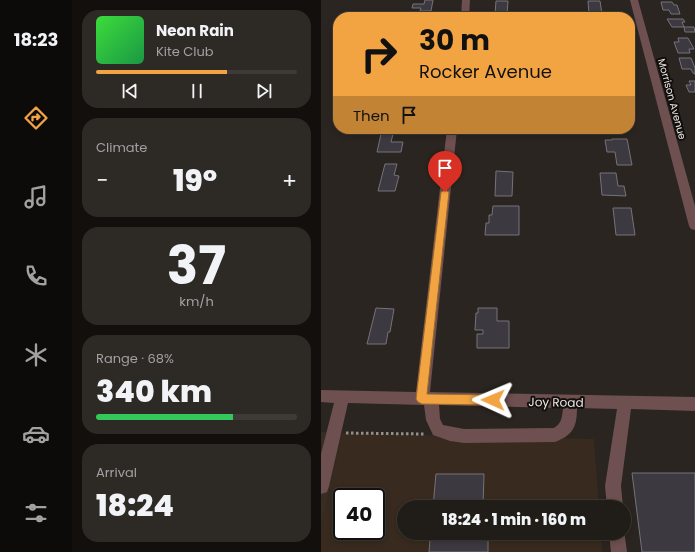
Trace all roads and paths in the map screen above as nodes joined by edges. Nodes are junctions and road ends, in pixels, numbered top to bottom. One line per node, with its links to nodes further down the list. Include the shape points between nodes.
1 (467, 0): 3 (street)
2 (634, 0): 5 (street, Morrison Avenue)
3 (466, 12)
4 (452, 134): 8 (street)
5 (695, 226)
6 (321, 396): 7 (street, Joy Road)
7 (342, 397): 8 (street, Joy Road); 14 (street)
8 (427, 399): 9 (street, Joy Road); 9 (street, via 438,430 464,436 555,435 567,427)
9 (570, 402): 10 (street, Joy Road)
10 (625, 403): 11 (street, Joy Road); 15 (street, via 613,486)
11 (695, 404)
12 (342, 433): 13 (path)
13 (427, 434)
14 (321, 486)
15 (614, 500)
16 (618, 540): 17 (street)
17 (619, 552)

